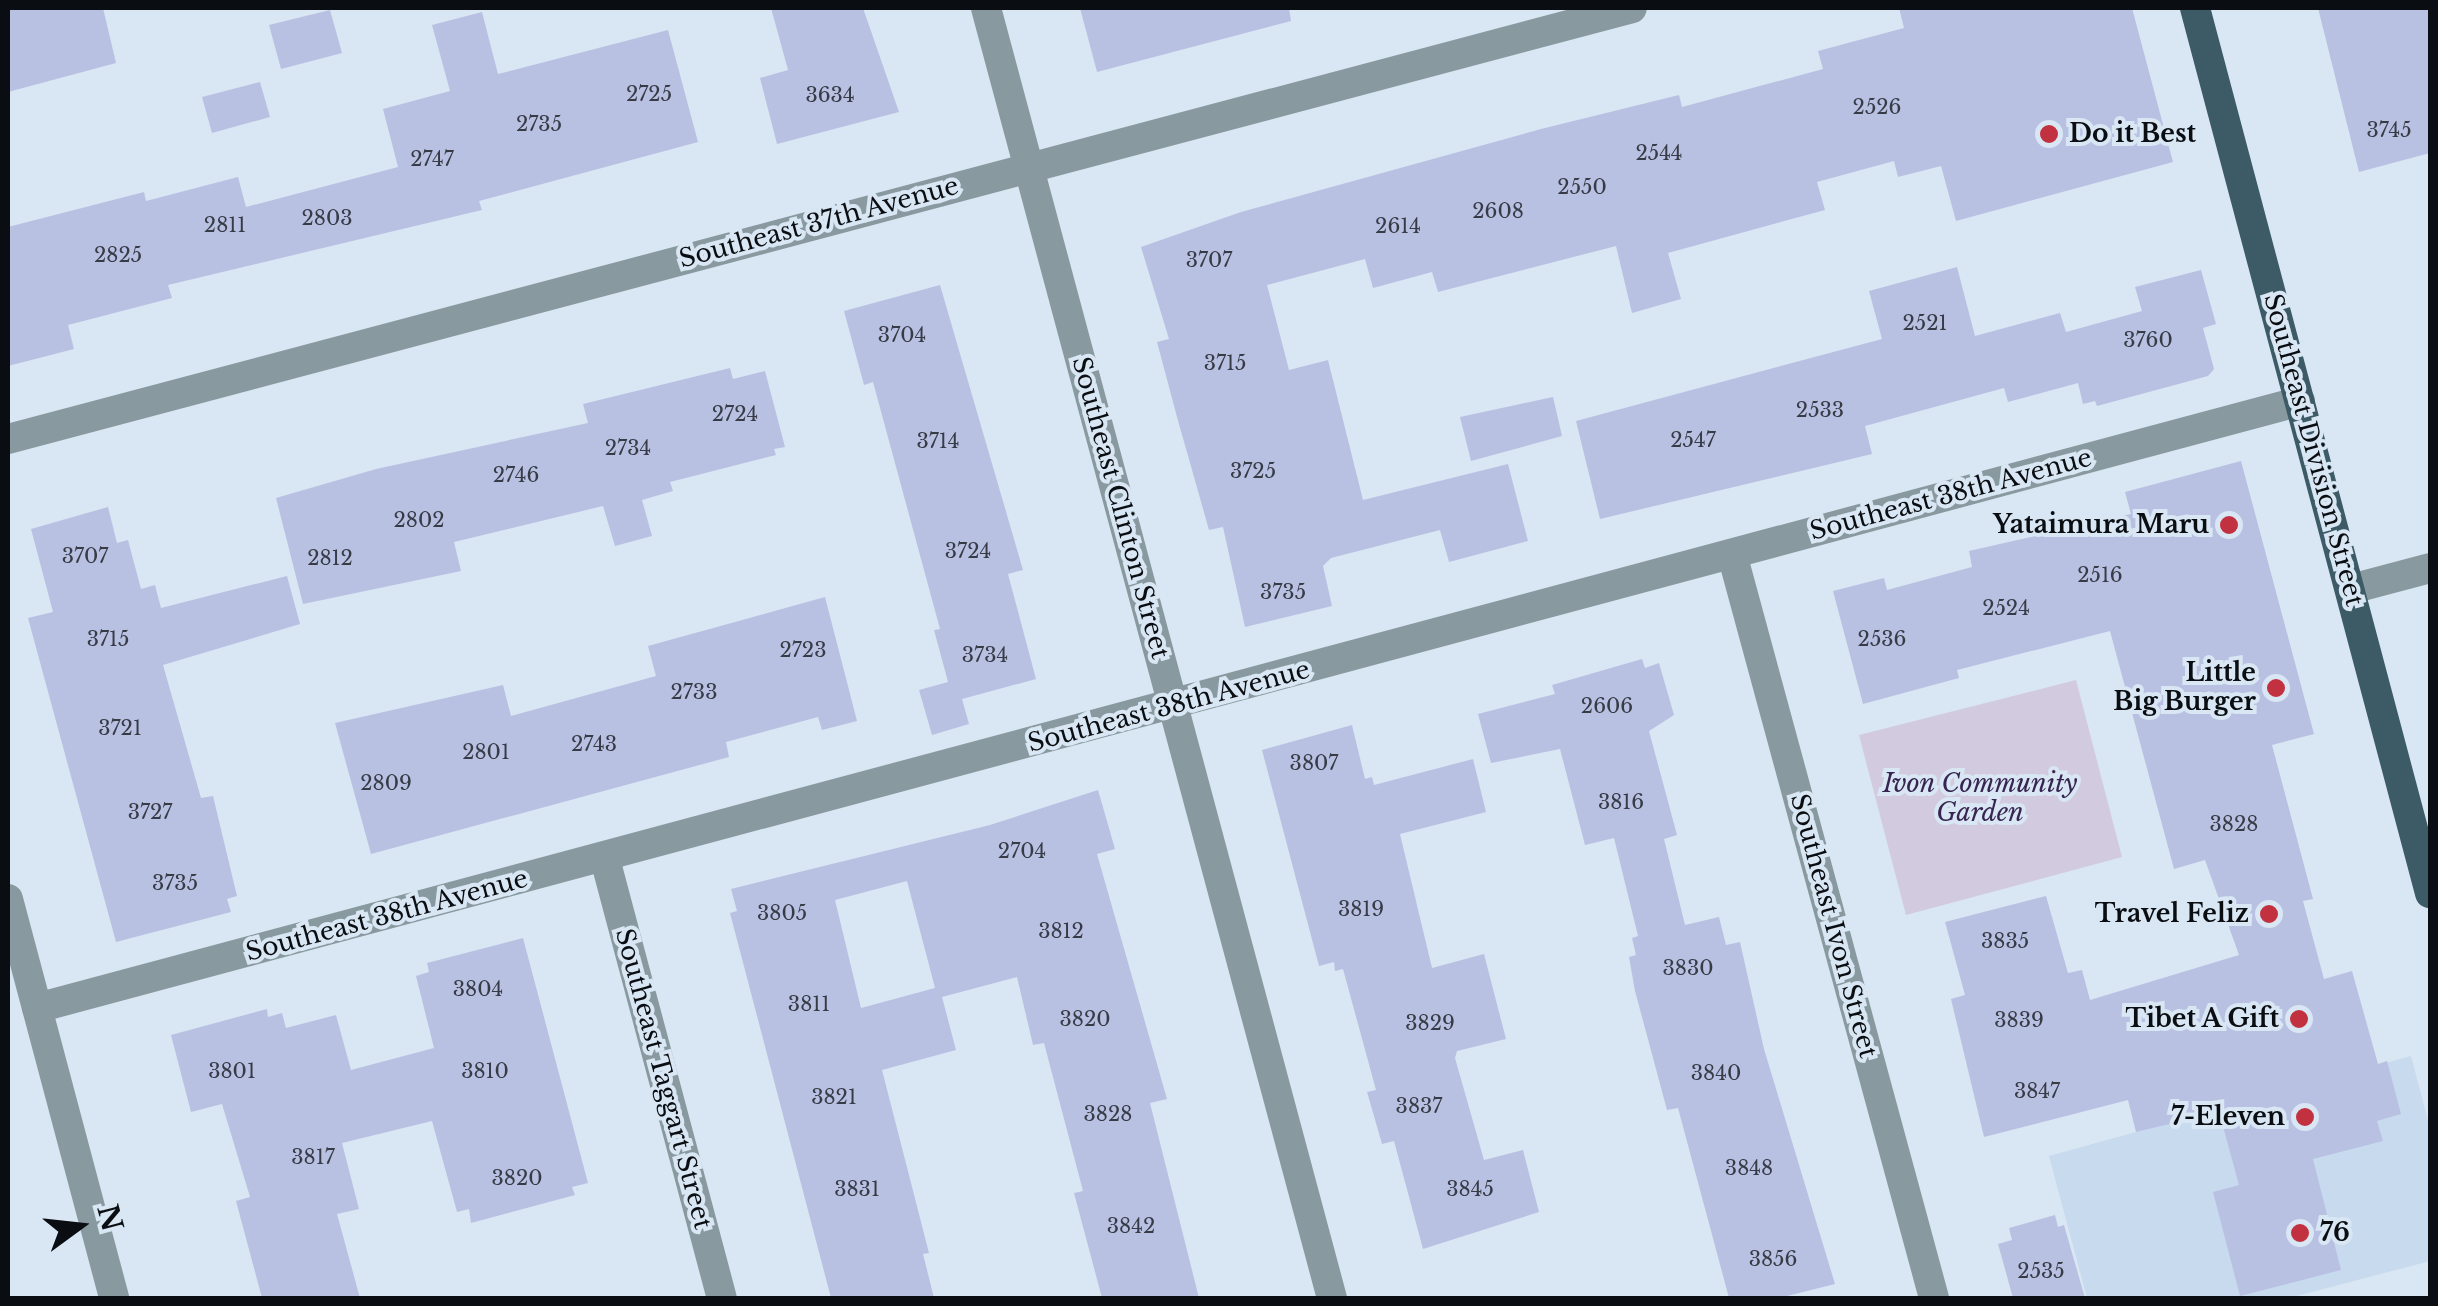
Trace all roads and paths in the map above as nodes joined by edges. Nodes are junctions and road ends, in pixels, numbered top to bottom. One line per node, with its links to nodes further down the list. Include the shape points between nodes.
1 (986, 8): 4 (street, Southeast Clinton Street)
2 (1632, 8): 4 (street, Southeast 37th Avenue)
3 (2195, 8): 5 (main road, Southeast Division Street)
4 (1029, 167): 6 (street, Southeast 37th Avenue); 10 (street, Southeast Clinton Street)
5 (2300, 401): 7 (street, Southeast 38th Avenue); 9 (main road, Southeast Division Street)
6 (8, 439)
7 (1732, 554): 10 (street, Southeast 38th Avenue); 18 (street, Southeast Ivon Street)
8 (2430, 568): 9 (street)
9 (2351, 590): 12 (main road, Southeast Division Street)
10 (1172, 706): 11 (street, Southeast 38th Avenue); 17 (street, Southeast Clinton Street)
11 (605, 859): 14 (street, Southeast 38th Avenue); 16 (street, Southeast Taggart Street)
12 (2430, 892)
13 (8, 899): 14 (street)
14 (36, 1008): 15 (street)
15 (114, 1298)
16 (722, 1298)
17 (1332, 1298)
18 (1934, 1298)

